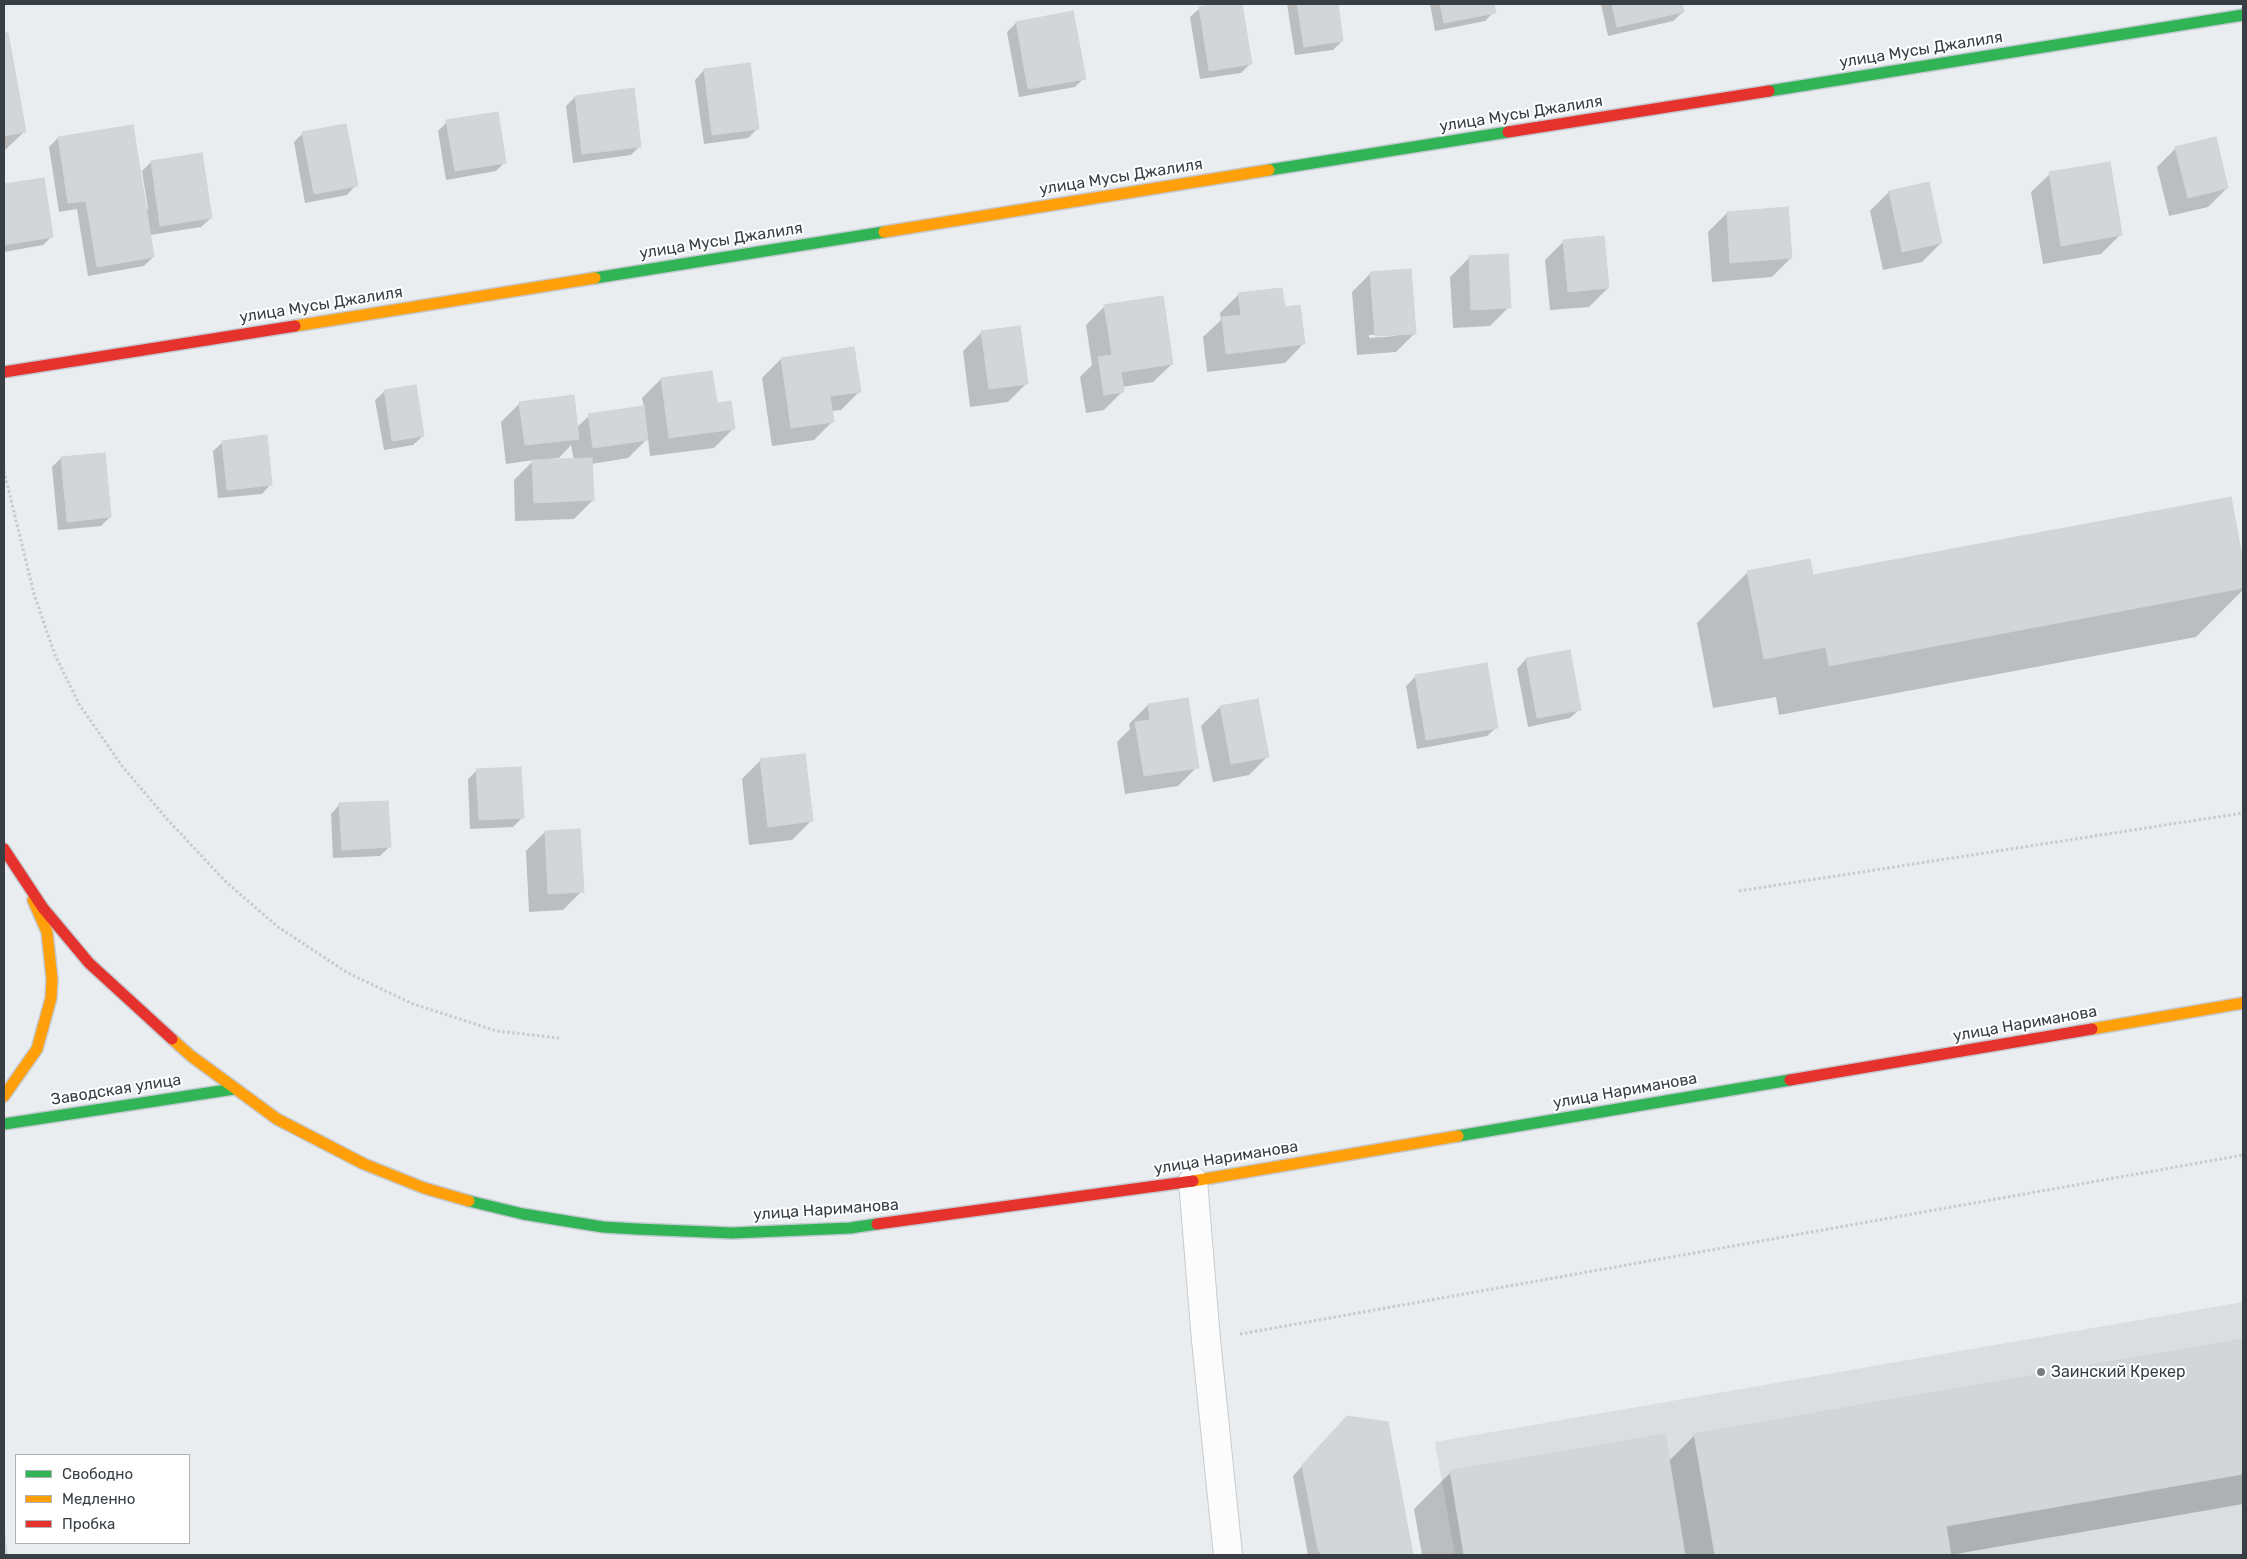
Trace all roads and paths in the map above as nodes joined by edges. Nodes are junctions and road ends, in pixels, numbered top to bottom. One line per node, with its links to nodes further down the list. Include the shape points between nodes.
1 (2240, 14): 2 (main road, улица Мусы Джалиля)
2 (4, 372)
3 (4, 471): 9 (path, via 34,594 55,655 79,704 122,766 226,882 278,927 348,973 405,1000 497,1031)
4 (2243, 813): 7 (path)
5 (4, 849): 6 (main road)
6 (27, 887): 10 (main road, улица Нариманова, via 63,934 116,989 191,1056); 11 (main road, via 47,932 51,998 37,1049)
7 (1739, 892)
8 (2243, 1003): 14 (main road, улица Нариманова)
9 (559, 1038)
10 (234, 1088): 12 (main road, Заводская улица); 14 (main road, улица Нариманова, via 277,1119 325,1145 424,1188 523,1214 603,1226 732,1233 850,1228)
11 (4, 1096)
12 (4, 1124)
13 (2243, 1155): 15 (path)
14 (1193, 1181): 15 (street)
15 (1206, 1340): 16 (street)
16 (1228, 1555)

